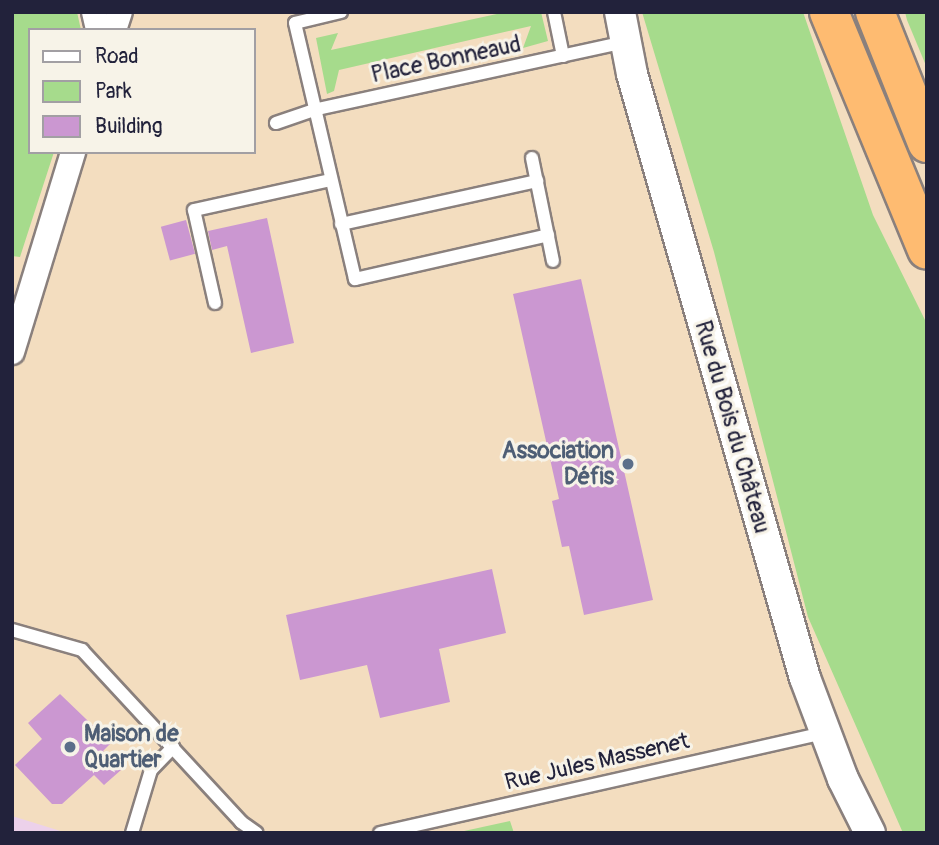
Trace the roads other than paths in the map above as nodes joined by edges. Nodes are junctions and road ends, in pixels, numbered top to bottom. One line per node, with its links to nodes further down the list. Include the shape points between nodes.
1 (341, 12): 8 (lane, via 295,23)
2 (554, 12): 7 (lane)
3 (620, 12): 6 (street, Rue du Bois du Château)
4 (829, 12): 17 (highway)
5 (875, 12): 10 (highway)
6 (626, 42): 7 (lane, Place Bonneaud); 22 (street, Rue du Bois du Château, via 706,337)
7 (563, 56): 8 (lane, Place Bonneaud)
8 (313, 110): 9 (lane, Place Bonneaud); 13 (lane)
9 (276, 124)
10 (927, 143)
11 (72, 154): 20 (street)
12 (532, 158): 14 (lane)
13 (330, 180): 15 (lane); 19 (lane, via 194,210)
14 (537, 181): 15 (lane); 16 (lane)
15 (341, 224): 16 (lane, via 355,279)
16 (548, 235): 18 (lane)
17 (927, 250)
18 (553, 261)
19 (215, 303)
20 (12, 352)
21 (12, 630): 23 (lane, via 82,650)
22 (823, 733): 26 (lane, Rue Jules Massenet); 27 (street, Rue du Bois du Château)
23 (173, 747): 24 (lane, via 151,770); 25 (lane, via 241,822)
24 (132, 833)
25 (257, 833)
26 (380, 833)
27 (870, 833)

